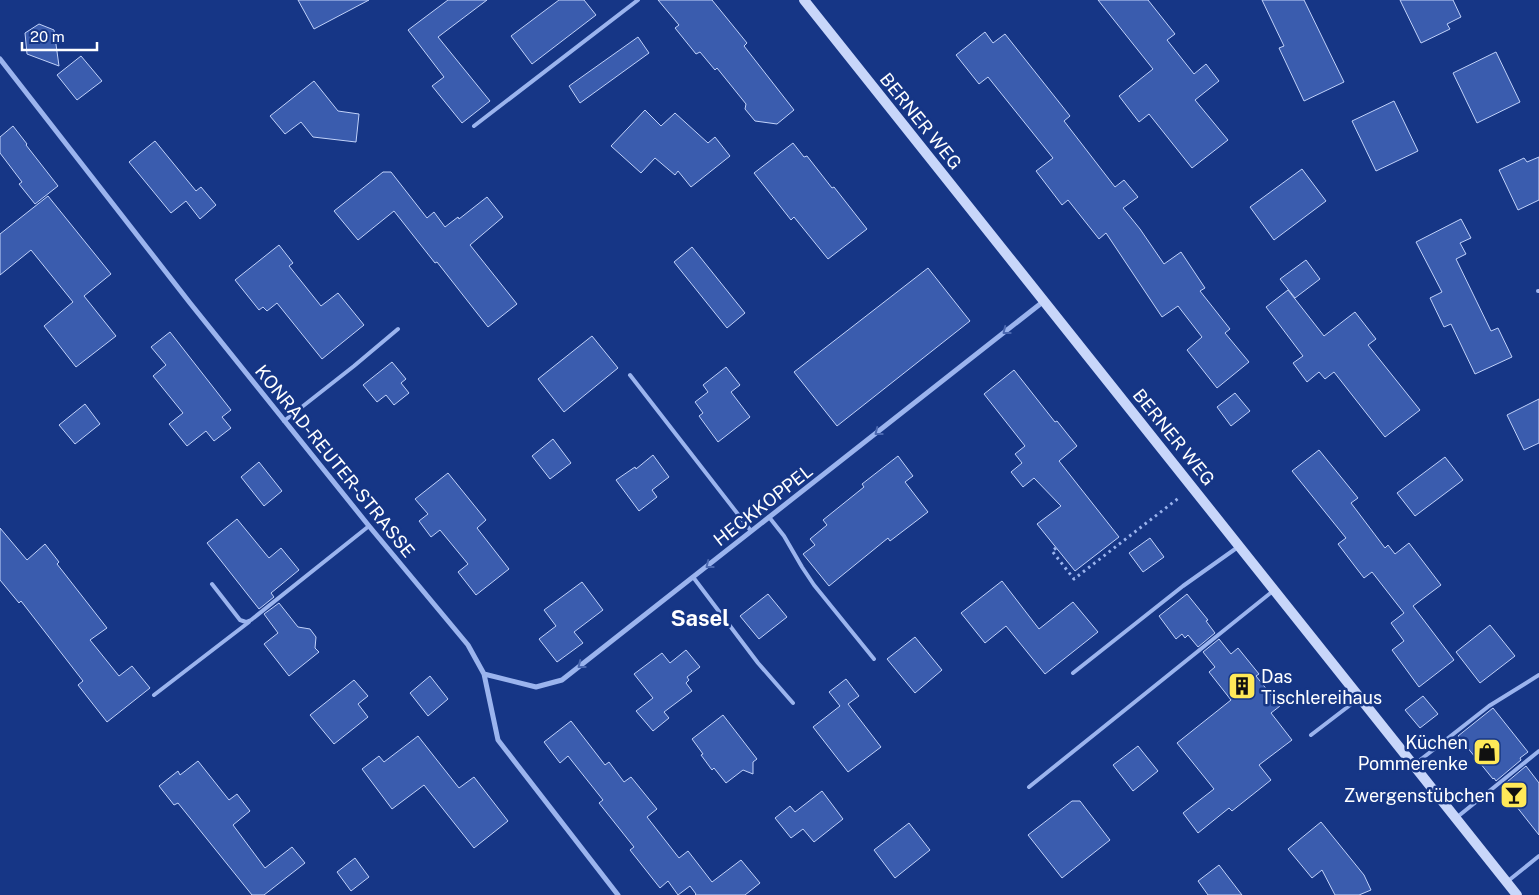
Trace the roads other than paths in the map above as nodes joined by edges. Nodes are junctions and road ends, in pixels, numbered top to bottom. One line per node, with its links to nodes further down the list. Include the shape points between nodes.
1 (638, 0): 4 (lane)
2 (804, 0): 5 (street, BERNER WEG)
3 (0, 58): 8 (street, KONRAD-REUTER-STRASSE)
4 (474, 126)
5 (1044, 301): 9 (street, HECKKOPPEL, one-way to 9); 12 (street, BERNER WEG)
6 (398, 329): 8 (lane)
7 (630, 375): 11 (lane)
8 (284, 420): 10 (street, KONRAD-REUTER-STRASSE)
9 (769, 517): 11 (street, HECKKOPPEL); 17 (lane, via 814,585)
10 (369, 526): 16 (lane); 19 (street, KONRAD-REUTER-STRASSE, via 468,645)
11 (752, 531): 13 (street, HECKKOPPEL, one-way to 13)
12 (1240, 546): 15 (street, BERNER WEG); 18 (lane, via 1183,586)
13 (693, 577): 19 (street, HECKKOPPEL, one-way to 19, via 562,680 536,688); 23 (lane, via 758,663)
14 (212, 584): 16 (lane, via 240,620)
15 (1275, 590): 22 (street, BERNER WEG); 27 (lane)
16 (251, 620): 21 (lane)
17 (874, 659)
18 (1073, 673)
19 (484, 674): 31 (street, KONRAD-REUTER-STRASSE, via 498,740)
20 (1539, 675): 26 (lane, via 1489,706)
21 (154, 696)
22 (1360, 697): 24 (lane); 26 (street, BERNER WEG)
23 (793, 703)
24 (1311, 735)
25 (1539, 751): 28 (lane)
26 (1414, 765): 28 (street, BERNER WEG)
27 (1029, 787)
28 (1456, 818): 30 (street, BERNER WEG)
29 (1539, 856): 30 (lane)
30 (1507, 882): 32 (street, BERNER WEG)
31 (618, 895)
32 (1517, 895)

